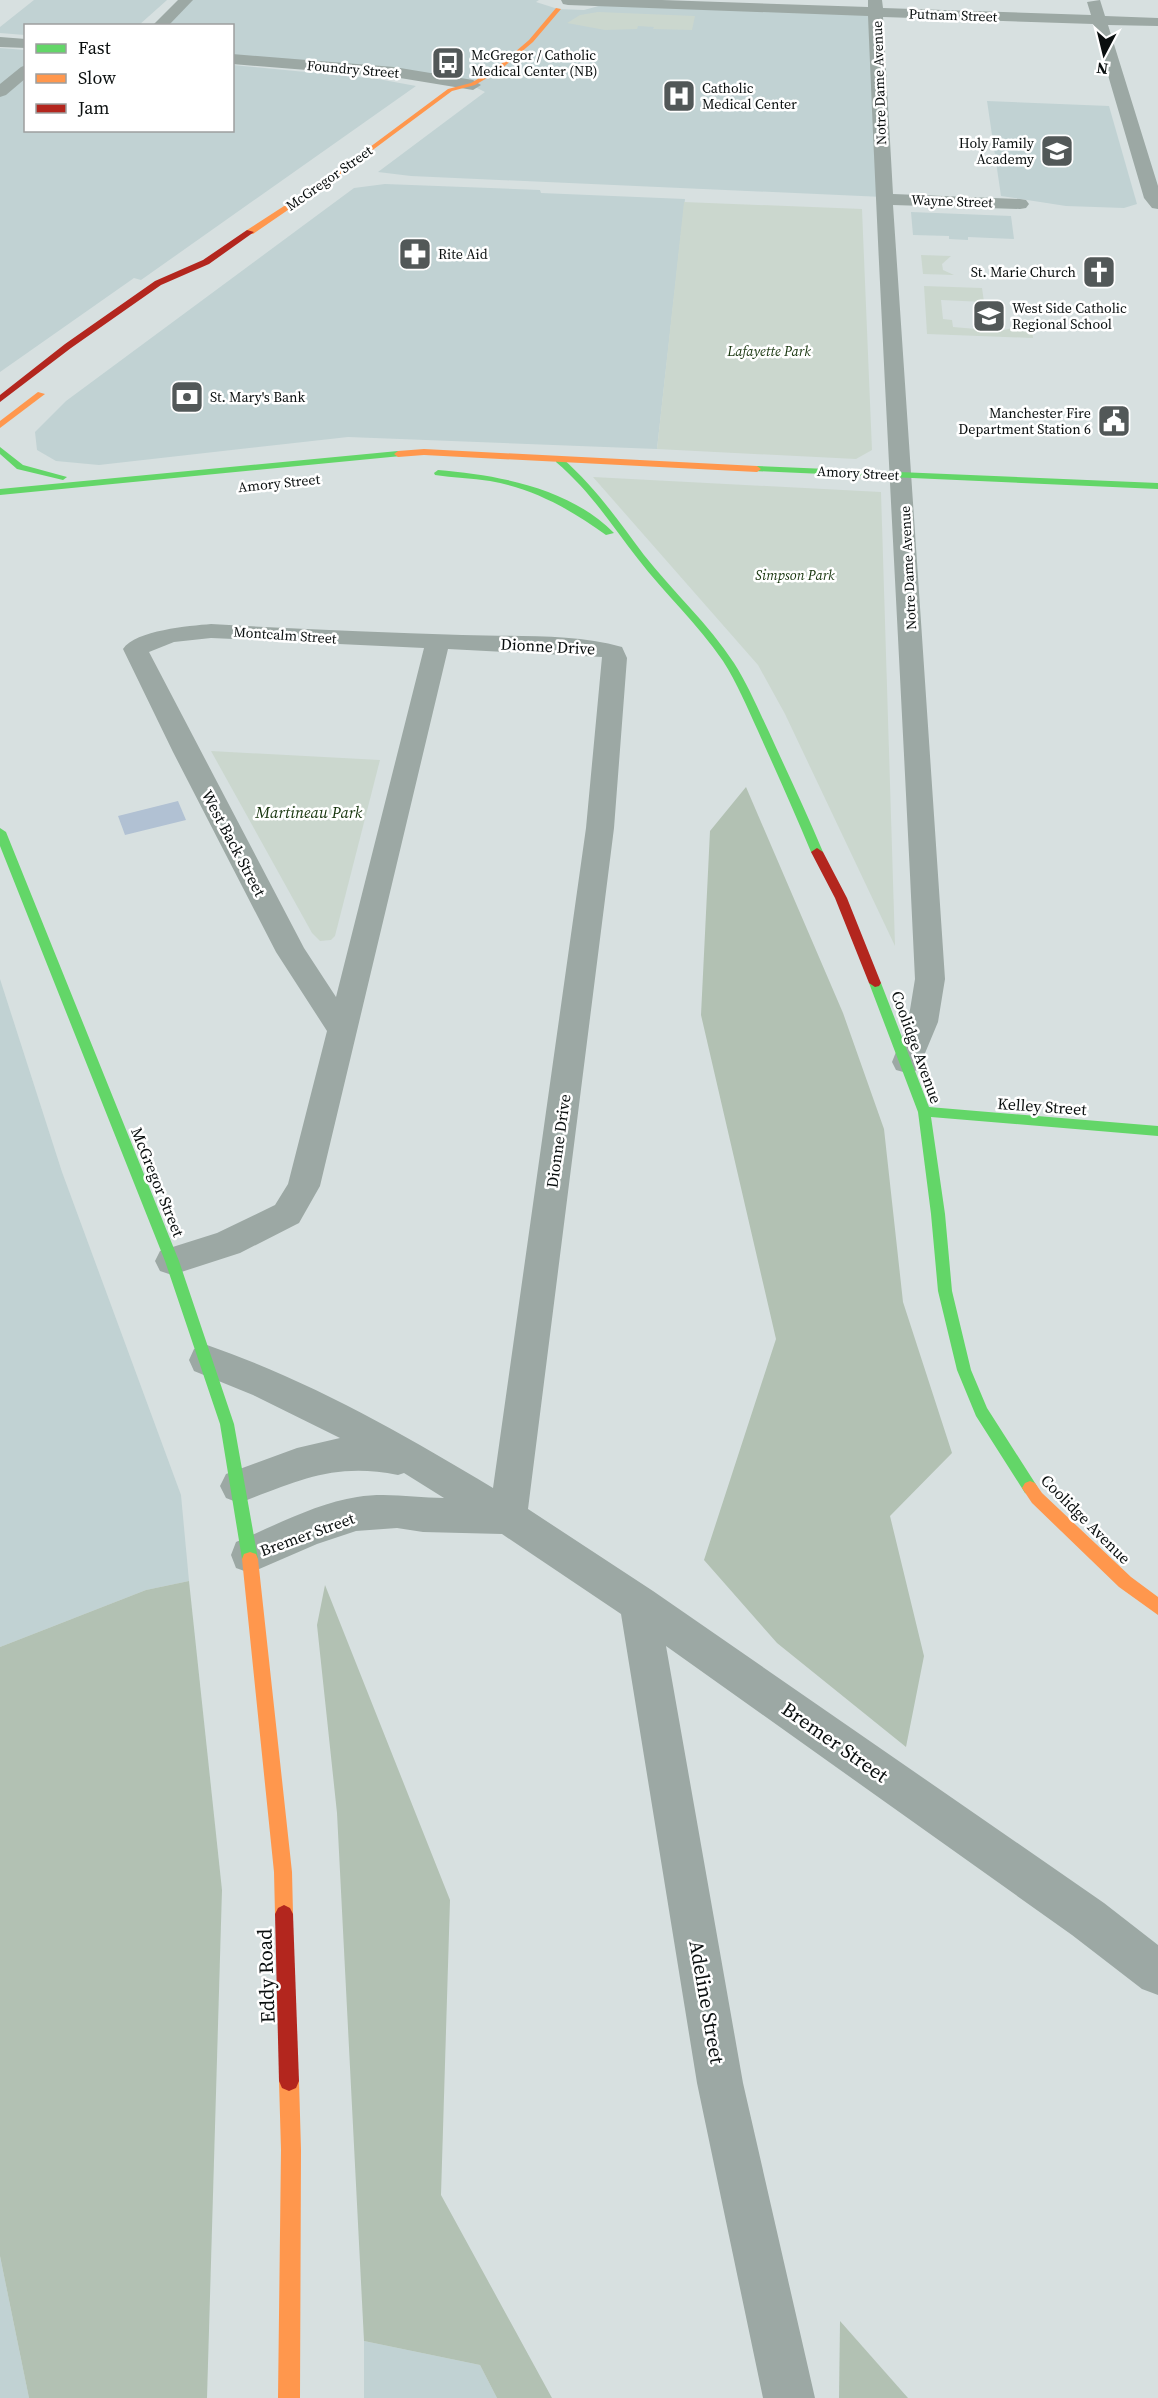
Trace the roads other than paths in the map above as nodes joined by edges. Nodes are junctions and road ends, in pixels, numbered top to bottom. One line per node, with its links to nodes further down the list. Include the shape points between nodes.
1 (186, 0): 8 (street)
2 (1093, 0): 6 (street)
3 (565, 3): 4 (street, Putnam Street); 9 (street); 16 (street, via 524,48)
4 (700, 3): 5 (street, Putnam Street)
5 (876, 6): 6 (street, Putnam Street); 18 (street, Notre Dame Avenue)
6 (1100, 20): 7 (street, Putnam Street); 20 (street)
7 (1158, 22)
8 (161, 24)
9 (525, 25)
10 (0, 42): 11 (street)
11 (24, 44)
12 (234, 59): 15 (street, Foundry Street, via 394,72)
13 (464, 68): 15 (street, McGregor Street)
14 (24, 72): 17 (street)
15 (449, 85): 16 (street, Foundry Street); 21 (street, McGregor Street, via 342,171)
16 (473, 85)
17 (0, 92)
18 (884, 199): 19 (street, Wayne Street); 34 (street, Notre Dame Avenue)
19 (1020, 204)
20 (1158, 204)
21 (206, 262): 22 (street, McGregor Street); 23 (street, McGregor Street, via 158,283)
22 (183, 288)
23 (68, 346): 25 (street); 26 (street, McGregor Street)
24 (52, 386): 27 (street)
25 (0, 387)
26 (0, 399)
27 (14, 414): 28 (street); 29 (street)
28 (0, 425)
29 (0, 431)
30 (0, 450): 33 (street, Amory Street, via 22,468 57,476 101,479)
31 (559, 460): 32 (street, Amory Street); 33 (street, Amory Street, via 424,452); 34 (street, Amory Street); 37 (street, Coolidge Avenue, via 583,481)
32 (422, 471): 37 (street, Coolidge Avenue, via 485,478 537,490 574,507)
33 (206, 474): 36 (street, Amory Street)
34 (901, 475): 35 (street, Amory Street); 42 (street, Notre Dame Avenue, via 930,979 923,1022)
35 (1158, 486)
36 (0, 492)
37 (642, 558): 42 (street, Coolidge Avenue, via 701,624 740,682 811,841 841,898)
38 (438, 641): 39 (street, Montcalm Street, via 212,631 170,635); 41 (street); 49 (street, Dionne Drive, via 602,649 613,652 615,658 600,828)
39 (135, 649): 41 (street, West Back Street, via 291,952)
40 (0, 832): 45 (street, McGregor Street)
41 (343, 1032): 45 (street, via 304,1186 287,1214 228,1243)
42 (907, 1062): 43 (street, Coolidge Avenue)
43 (924, 1112): 44 (street, Kelley Street); 52 (street, Coolidge Avenue, via 945,1291 964,1370 981,1411 1037,1498 1125,1582)
44 (1158, 1131)
45 (172, 1261): 46 (street, McGregor Street)
46 (207, 1360): 47 (street, Bremer Street, via 389,1444); 48 (street, McGregor Street, via 227,1424)
47 (428, 1468): 48 (street, Bremer Street, via 383,1455 331,1454); 49 (street, Bremer Street)
48 (239, 1486): 50 (street, McGregor Street)
49 (508, 1517): 50 (street, Bremer Street, via 397,1511 356,1514); 51 (street, Bremer Street)
50 (250, 1555): 54 (street, Eddy Road, via 283,1872 291,2150)
51 (639, 1604): 53 (street, Bremer Street, via 1088,1919); 55 (street, Adeline Street, via 722,2094)
52 (1158, 1607)
53 (1158, 1973)
54 (290, 2398)
55 (789, 2398)

